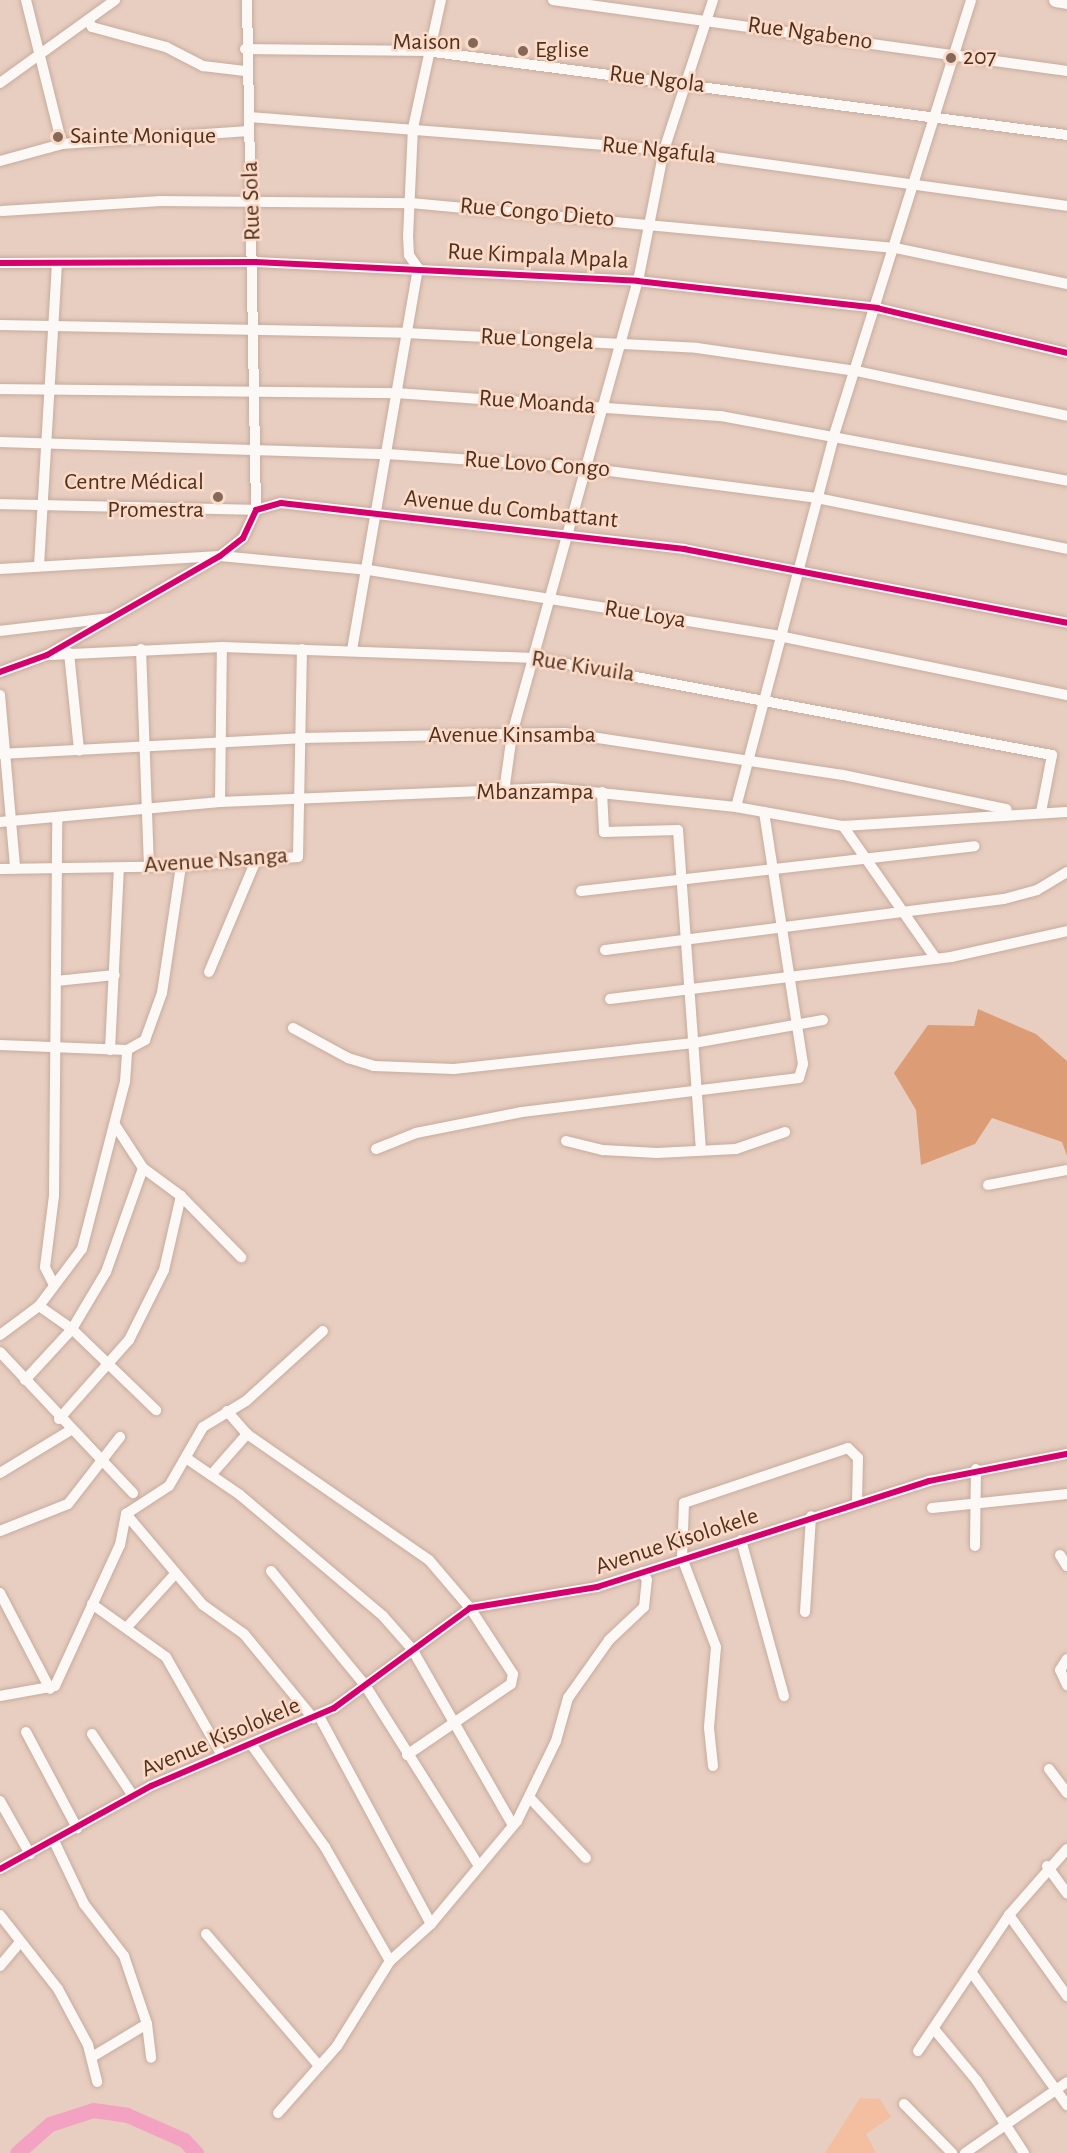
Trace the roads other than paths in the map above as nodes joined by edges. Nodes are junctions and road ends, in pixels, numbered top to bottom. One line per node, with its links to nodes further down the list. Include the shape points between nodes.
1 (26, 0): 14 (street)
2 (115, 0): 10 (street)
3 (247, 0): 12 (street, Rue Sola)
4 (441, 0): 13 (street)
5 (554, 0): 11 (street, Rue Ngabeno)
6 (712, 0): 11 (street)
7 (971, 0): 15 (street)
8 (1056, 0): 9 (main road)
9 (1067, 2)
10 (87, 20): 14 (street); 16 (street, via 92,27 166,47 203,66)
11 (706, 20): 15 (street, Rue Ngabeno); 19 (street)
12 (245, 49): 13 (street, Rue Ngola); 16 (street, Rue Sola)
13 (426, 51): 19 (street, Rue Ngola); 22 (street)
14 (42, 52): 18 (street); 25 (street)
15 (956, 54): 17 (street, Rue Ngabeno); 20 (street)
16 (245, 71): 21 (street, Rue Sola)
17 (1067, 72)
18 (0, 83)
19 (682, 84): 20 (street, Rue Ngola); 26 (street)
20 (938, 116): 24 (street, Rue Ngola); 28 (street)
21 (249, 117): 22 (street, Rue Ngafula); 23 (street, Rue Sola)
22 (413, 128): 26 (street, Rue Ngafula); 30 (street)
23 (249, 131): 25 (street); 29 (street, Rue Sola)
24 (1067, 135)
25 (62, 144): 27 (street)
26 (664, 150): 28 (street, Rue Ngafula); 33 (street)
27 (0, 160)
28 (915, 185): 31 (street, Rue Ngafula); 34 (street)
29 (252, 200): 30 (street, Rue Congo Dieto); 32 (street, Rue Congo Dieto, via 69,203); 35 (street, Rue Sola)
30 (410, 202): 33 (street, Rue Congo Dieto); 38 (street, via 409,255)
31 (1067, 206)
32 (2, 211)
33 (646, 222): 34 (street, Rue Congo Dieto); 39 (street)
34 (895, 248): 40 (street, Rue Congo Dieto); 41 (street)
35 (255, 262): 37 (street, Rue Kimpala Mpala); 38 (street, Rue Kimpala Mpala); 44 (street, Rue Sola)
36 (0, 263): 37 (street, Rue Kimpala Mpala)
37 (57, 265): 42 (street)
38 (418, 268): 39 (street, Rue Kimpala Mpala); 45 (street)
39 (638, 281): 41 (street, Rue Kimpala Mpala); 46 (street)
40 (1067, 284)
41 (877, 308): 47 (street, Rue Kimpala Mpala); 48 (street)
42 (53, 324): 43 (street, Rue Longela); 44 (street, Rue Longela); 50 (street)
43 (0, 325)
44 (254, 328): 45 (street, Rue Longela); 51 (street, Rue Sola)
45 (405, 333): 46 (street, Rue Longela); 52 (street)
46 (619, 345): 48 (street, Rue Longela, via 697,348); 53 (street)
47 (1067, 353)
48 (856, 371): 54 (street, Rue Longela); 55 (street)
49 (0, 389): 50 (street, Rue Moanda)
50 (51, 389): 51 (street, Rue Moanda); 57 (street)
51 (255, 392): 52 (street, Rue Moanda); 58 (street, Rue Sola)
52 (397, 393): 53 (street, Rue Moanda); 59 (street)
53 (602, 407): 55 (street, Rue Moanda, via 721,416); 60 (street)
54 (1067, 416)
55 (834, 435): 61 (street, Rue Moanda); 62 (street)
56 (0, 442): 57 (street, Rue Lovo Congo)
57 (49, 445): 58 (street, Rue Lovo Congo); 63 (street)
58 (256, 448): 59 (street, Rue Lovo Congo); 65 (street, Rue Sola)
59 (387, 454): 60 (street, Rue Lovo Congo); 66 (street)
60 (586, 468): 62 (street, Rue Lovo Congo); 67 (street)
61 (1067, 481)
62 (817, 498): 68 (street, Rue Lovo Congo); 71 (street)
63 (42, 501): 64 (street, Avenue du Combattant); 65 (street, Avenue du Combattant); 70 (street)
64 (0, 504)
65 (256, 510): 66 (street, Avenue du Combattant, via 282,503); 69 (street, via 243,538)
66 (378, 514): 67 (street, Avenue du Combattant); 73 (street)
67 (569, 533): 71 (street, Avenue du Combattant); 74 (street)
68 (1067, 549)
69 (220, 556): 70 (street, Rue Loya); 73 (street, Rue Loya); 75 (street)
70 (39, 566): 72 (street, Rue Loya)
71 (799, 568): 76 (street, Avenue du Combattant); 78 (street)
72 (0, 569)
73 (369, 570): 74 (street, Rue Loya); 82 (street)
74 (549, 599): 78 (street, Rue Loya); 85 (street)
75 (116, 617): 77 (street); 84 (street)
76 (1067, 623)
77 (0, 631)
78 (779, 636): 88 (street, Rue Loya); 89 (street)
79 (222, 647): 80 (street, Rue Kivuila); 81 (street, Rue Kivuila); 92 (street)
80 (141, 649): 83 (street, Rue Kivuila); 93 (street)
81 (302, 649): 82 (street, Rue Kivuila); 91 (street, Avenue Nsanga)
82 (352, 650): 85 (street, Rue Kivuila)
83 (69, 653): 84 (street, Rue Kivuila); 94 (street)
84 (47, 655): 86 (street)
85 (535, 658): 89 (street, Rue Kivuila); 90 (street)
86 (0, 672)
87 (0, 695): 95 (street)
88 (1067, 695)
89 (765, 698): 96 (street); 105 (street, Rue Kivuila, via 1052,755)
90 (512, 734): 91 (street, Avenue Kinsamba); 96 (street, Avenue Kinsamba, via 599,735); 97 (street)
91 (301, 738): 92 (street, Avenue Kinsamba); 99 (street, Avenue Nsanga)
92 (223, 744): 93 (street, Avenue Kinsamba); 100 (street)
93 (146, 747): 94 (street, Avenue Kinsamba); 102 (street)
94 (79, 750): 95 (street, Avenue Kinsamba)
95 (3, 754): 108 (street)
96 (749, 760): 101 (street); 104 (street, Avenue Kinsamba)
97 (504, 792): 98 (street, Mbanzampa); 99 (street, Mbanzampa)
98 (602, 792): 101 (street, Mbanzampa); 121 (street, via 604,832 678,830)
99 (303, 800): 100 (street, Mbanzampa); 111 (street, Avenue Nsanga, via 300,854)
100 (220, 802): 102 (street, Mbanzampa)
101 (736, 807): 103 (street, Mbanzampa)
102 (149, 810): 107 (street, Mbanzampa); 113 (street)
103 (764, 812): 109 (street, Mbanzampa); 117 (street)
104 (1017, 812): 105 (street, Mbanzampa); 109 (street, Mbanzampa)
105 (1041, 812): 106 (street, Mbanzampa)
106 (1067, 812)
107 (57, 819): 108 (street, Mbanzampa); 119 (street)
108 (5, 821): 115 (street)
109 (843, 826): 112 (street)
110 (974, 846): 112 (street)
111 (256, 860): 114 (street, Avenue Nsanga); 129 (street)
112 (864, 861): 117 (street); 123 (street)
113 (149, 866): 114 (street, Avenue Nsanga); 116 (street, Avenue Nsanga)
114 (181, 866): 142 (street, via 162,993 145,1040)
115 (15, 868): 118 (street, Avenue Nsanga); 119 (street, Avenue Nsanga)
116 (118, 868): 119 (street, Avenue Nsanga); 130 (street)
117 (773, 868): 121 (street); 124 (street)
118 (0, 869)
119 (57, 869): 132 (street)
120 (1067, 872): 123 (street, via 1020,896)
121 (682, 881): 122 (street); 126 (street)
122 (581, 891)
123 (901, 912): 124 (street); 128 (street)
124 (783, 928): 126 (street); 131 (street)
125 (1067, 931): 128 (street)
126 (688, 943): 127 (street); 133 (street)
127 (605, 950)
128 (936, 959): 131 (street)
129 (209, 972)
130 (115, 975): 132 (street); 141 (street)
131 (789, 978): 133 (street); 136 (street)
132 (56, 981): 140 (street)
133 (690, 992): 134 (street); 138 (street)
134 (610, 999)
135 (823, 1020): 136 (street)
136 (795, 1027): 138 (street); 143 (street, via 803,1064 799,1078)
137 (293, 1028): 138 (street, via 348,1058 402,1069 500,1065)
138 (694, 1043): 143 (street)
139 (0, 1045): 140 (street)
140 (55, 1047): 141 (street); 154 (street, via 54,1196 45,1267)
141 (110, 1050): 142 (street)
142 (127, 1050): 144 (street)
143 (698, 1093): 147 (street, via 522,1112 417,1132); 148 (street)
144 (115, 1125): 149 (street); 154 (street, via 82,1249 69,1273)
145 (785, 1132): 148 (street, via 736,1149)
146 (566, 1141): 148 (street, via 621,1153)
147 (376, 1149)
148 (701, 1150)
149 (143, 1168): 152 (street); 156 (street, via 106,1272)
150 (1067, 1170): 151 (street)
151 (988, 1185)
152 (181, 1196): 153 (street); 160 (street, via 164,1270)
153 (241, 1257)
154 (54, 1284): 155 (street)
155 (39, 1306): 156 (street); 158 (street)
156 (72, 1329): 160 (street); 161 (street)
157 (322, 1331): 163 (street, via 246,1401)
158 (0, 1335)
159 (0, 1352): 161 (street)
160 (111, 1365): 162 (street); 164 (street)
161 (25, 1380): 164 (street)
162 (156, 1410)
163 (227, 1411): 166 (street); 169 (street, via 203,1427)
164 (59, 1419): 165 (street)
165 (69, 1431): 170 (street); 172 (street)
166 (248, 1434): 173 (street); 193 (street, via 412,1546)
167 (120, 1437): 170 (street)
168 (1067, 1454): 171 (street, Avenue Kisolokele)
169 (186, 1458): 173 (street); 179 (street, via 169,1486)
170 (103, 1464): 174 (street); 181 (street, via 68,1504)
171 (976, 1469): 176 (street, Avenue Kisolokele); 177 (street)
172 (0, 1473)
173 (211, 1475): 196 (street, via 367,1601)
174 (133, 1493)
175 (1067, 1494): 177 (street)
176 (857, 1501): 180 (street, Avenue Kisolokele); 185 (street, via 858,1458 848,1448 749,1477 684,1503)
177 (976, 1503): 178 (street); 183 (street)
178 (932, 1508)
179 (126, 1514): 189 (street); 191 (street, via 120,1545)
180 (812, 1516): 182 (street, Avenue Kisolokele); 194 (street)
181 (0, 1531)
182 (741, 1540): 185 (street, Avenue Kisolokele); 202 (street)
183 (975, 1546)
184 (1060, 1556): 186 (street)
185 (682, 1558): 188 (street, Avenue Kisolokele); 210 (street, via 716,1647 709,1727)
186 (1067, 1566)
187 (271, 1571): 198 (street)
188 (642, 1572): 193 (street, Avenue Kisolokele, via 564,1595); 214 (street, via 647,1580 644,1607 609,1640 568,1698 556,1741)
189 (175, 1574): 195 (street); 203 (street, via 203,1605 244,1634)
190 (0, 1593): 192 (street)
191 (92, 1604): 195 (street); 200 (street, via 59,1681)
192 (3, 1605): 200 (street)
193 (470, 1608): 196 (street, Avenue Kisolokele); 204 (street, via 514,1678)
194 (805, 1612)
195 (128, 1626): 208 (street, via 174,1667)
196 (412, 1649): 198 (street, Avenue Kisolokele); 204 (street)
197 (1067, 1659): 199 (street, via 1060,1670)
198 (365, 1685): 203 (street, Avenue Kisolokele); 209 (street)
199 (1067, 1685)
200 (50, 1689): 201 (street)
201 (0, 1696)
202 (784, 1696)
203 (316, 1717): 207 (street, Avenue Kisolokele); 228 (street)
204 (456, 1725): 209 (street); 216 (street)
205 (26, 1732): 217 (street)
206 (92, 1734): 213 (street)
207 (251, 1744): 208 (street, Avenue Kisolokele); 231 (street, via 325,1847)
208 (222, 1755): 213 (street, Avenue Kisolokele)
209 (407, 1755): 222 (street)
210 (713, 1766)
211 (1049, 1769): 212 (street)
212 (1067, 1793)
213 (133, 1796): 217 (street, Avenue Kisolokele)
214 (530, 1798): 216 (street); 221 (street)
215 (0, 1801): 220 (street)
216 (513, 1825): 222 (street)
217 (77, 1828): 218 (street, Avenue Kisolokele)
218 (54, 1841): 220 (street, Avenue Kisolokele); 235 (street, via 84,1904 124,1956)
219 (1067, 1849): 223 (street)
220 (30, 1854): 224 (street, Avenue Kisolokele)
221 (586, 1858)
222 (479, 1866): 228 (street)
223 (1047, 1866): 225 (street); 227 (street)
224 (0, 1869)
225 (1067, 1894)
226 (0, 1915): 230 (street)
227 (1009, 1915): 233 (street); 234 (street)
228 (431, 1924): 231 (street)
229 (206, 1934): 240 (street)
230 (19, 1943): 232 (street); 238 (street, via 58,1989)
231 (390, 1961): 240 (street)
232 (0, 1966)
233 (972, 1973): 236 (street); 243 (street)
234 (1067, 1996)
235 (147, 2024): 238 (street); 239 (street)
236 (934, 2029): 237 (street); 247 (street, via 977,2081)
237 (918, 2051)
238 (92, 2057): 241 (street)
239 (151, 2058)
240 (319, 2066): 246 (street)
241 (97, 2082)
242 (1067, 2082): 243 (street)
243 (1055, 2090): 245 (street); 247 (street)
244 (904, 2103): 248 (street)
245 (1067, 2105)
246 (279, 2113)
247 (1004, 2125): 249 (street); 250 (street)
248 (952, 2153)
249 (965, 2153)
250 (1024, 2153)

